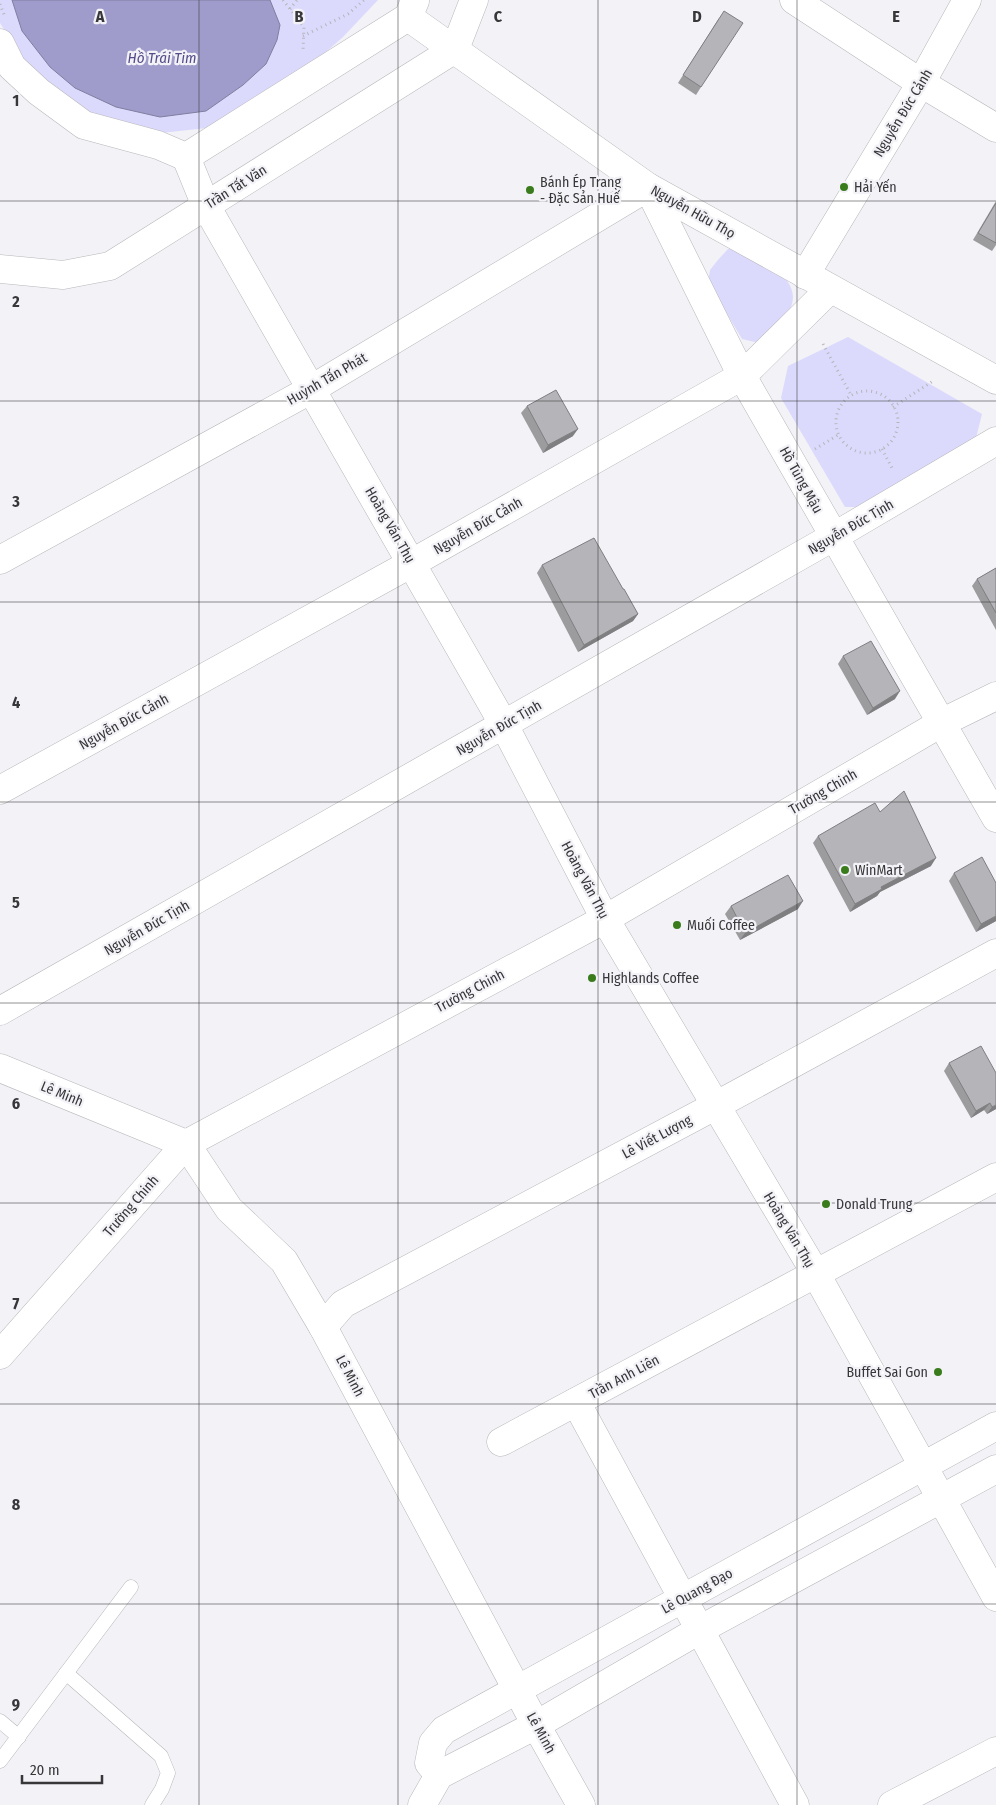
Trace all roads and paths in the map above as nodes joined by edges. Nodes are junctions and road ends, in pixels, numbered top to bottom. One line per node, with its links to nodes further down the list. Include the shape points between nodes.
1 (283, 0): 9 (path)
2 (297, 0): 9 (path)
3 (364, 0): 11 (path, via 348,14)
4 (474, 0): 12 (street)
5 (794, 0): 14 (street)
6 (967, 0): 14 (street, Nguyễn Đức Cảnh)
7 (0, 4): 10 (path)
8 (411, 8): 12 (street, Nguyễn Hữu Thọ); 16 (street)
9 (290, 9): 11 (path, via 304,27)
10 (4, 34): 16 (street, via 12,67 38,92 84,125 158,144)
11 (303, 36): 13 (path, via 303,53)
12 (455, 48): 17 (street, Nguyễn Hữu Thọ); 18 (street, Trần Tất Văn)
13 (298, 59)
14 (921, 83): 15 (street); 20 (street, Nguyễn Đức Cảnh)
15 (996, 128)
16 (186, 157): 18 (street, Hoàng Văn Thụ)
17 (648, 187): 20 (street, Nguyễn Hữu Thọ); 23 (street, Hồ Tùng Mậu); 26 (street, Huỳnh Tấn Phát)
18 (206, 206): 19 (street, Trần Tất Văn, via 110,266 63,275); 26 (street, Hoàng Văn Thụ)
19 (0, 269)
20 (805, 275): 21 (street, Nguyễn Hữu Thọ)
21 (830, 289): 23 (street, Nguyễn Đức Cảnh); 24 (street, Nguyễn Hữu Thọ)
22 (823, 344): 27 (path)
23 (742, 376): 32 (street, Hồ Tùng Mậu); 34 (street, Nguyễn Đức Cảnh)
24 (996, 380)
25 (933, 381): 28 (path)
26 (310, 390): 33 (street, Huỳnh Tấn Phát); 34 (street, Hoàng Văn Thụ)
27 (851, 395): 28 (path, via 875,392 884,396); 29 (path, via 836,415)
28 (893, 407): 29 (path, via 898,423 890,442 882,448 862,452 852,449)
29 (838, 435): 31 (path)
30 (996, 441): 32 (street, Nguyễn Đức Tịnh)
31 (809, 453)
32 (833, 538): 36 (street, Hồ Tùng Mậu); 37 (street, Nguyễn Đức Tịnh)
33 (0, 560)
34 (412, 563): 37 (street, Hoàng Văn Thụ); 38 (street, Nguyễn Đức Cảnh)
35 (996, 696): 36 (street, Trường Chinh)
36 (943, 722): 39 (street, Hồ Tùng Mậu); 40 (street, Trường Chinh)
37 (504, 725): 40 (street, Hoàng Văn Thụ); 42 (street, Nguyễn Đức Tịnh)
38 (0, 790)
39 (996, 818)
40 (604, 919): 44 (street, Hoàng Văn Thụ); 45 (street, Trường Chinh)
41 (996, 953): 44 (street, Lê Viết Lượng)
42 (0, 1011)
43 (0, 1068): 45 (street, Lê Minh)
44 (715, 1106): 47 (street, Hoàng Văn Thụ); 48 (street, Lê Viết Lượng, via 343,1304)
45 (186, 1144): 48 (street, Lê Minh, via 229,1209 284,1261); 49 (street, Trường Chinh)
46 (996, 1177): 47 (street, Trần Anh Liên)
47 (816, 1274): 50 (street, Trần Anh Liên); 53 (street, Hoàng Văn Thụ)
48 (324, 1327): 61 (street, Lê Minh)
49 (0, 1355)
50 (576, 1402): 52 (street); 58 (street, Trần Anh Liên)
51 (996, 1426): 53 (street, Lê Quang Đạo)
52 (501, 1442)
53 (923, 1467): 55 (street, Hoàng Văn Thụ); 58 (street, Lê Quang Đạo)
54 (996, 1469): 55 (street)
55 (941, 1499): 57 (street, Hoàng Văn Thụ); 59 (street)
56 (131, 1587): 60 (lane)
57 (996, 1597)
58 (684, 1598): 59 (street, Trần Anh Liên); 61 (street, Lê Quang Đạo)
59 (701, 1629): 63 (street); 71 (street, Trần Anh Liên)
60 (66, 1673): 64 (lane); 69 (lane, via 161,1756 168,1773)
61 (517, 1690): 63 (street, Lê Minh); 67 (street, Lê Quang Đạo, via 444,1730 433,1743 429,1763)
62 (0, 1722): 64 (lane)
63 (536, 1724): 67 (street); 70 (street, Lê Minh)
64 (19, 1737): 66 (lane)
65 (996, 1751): 72 (street)
66 (0, 1761)
67 (439, 1775): 68 (street)
68 (422, 1804)
69 (152, 1805)
70 (581, 1805)
71 (795, 1805)
72 (892, 1805)

